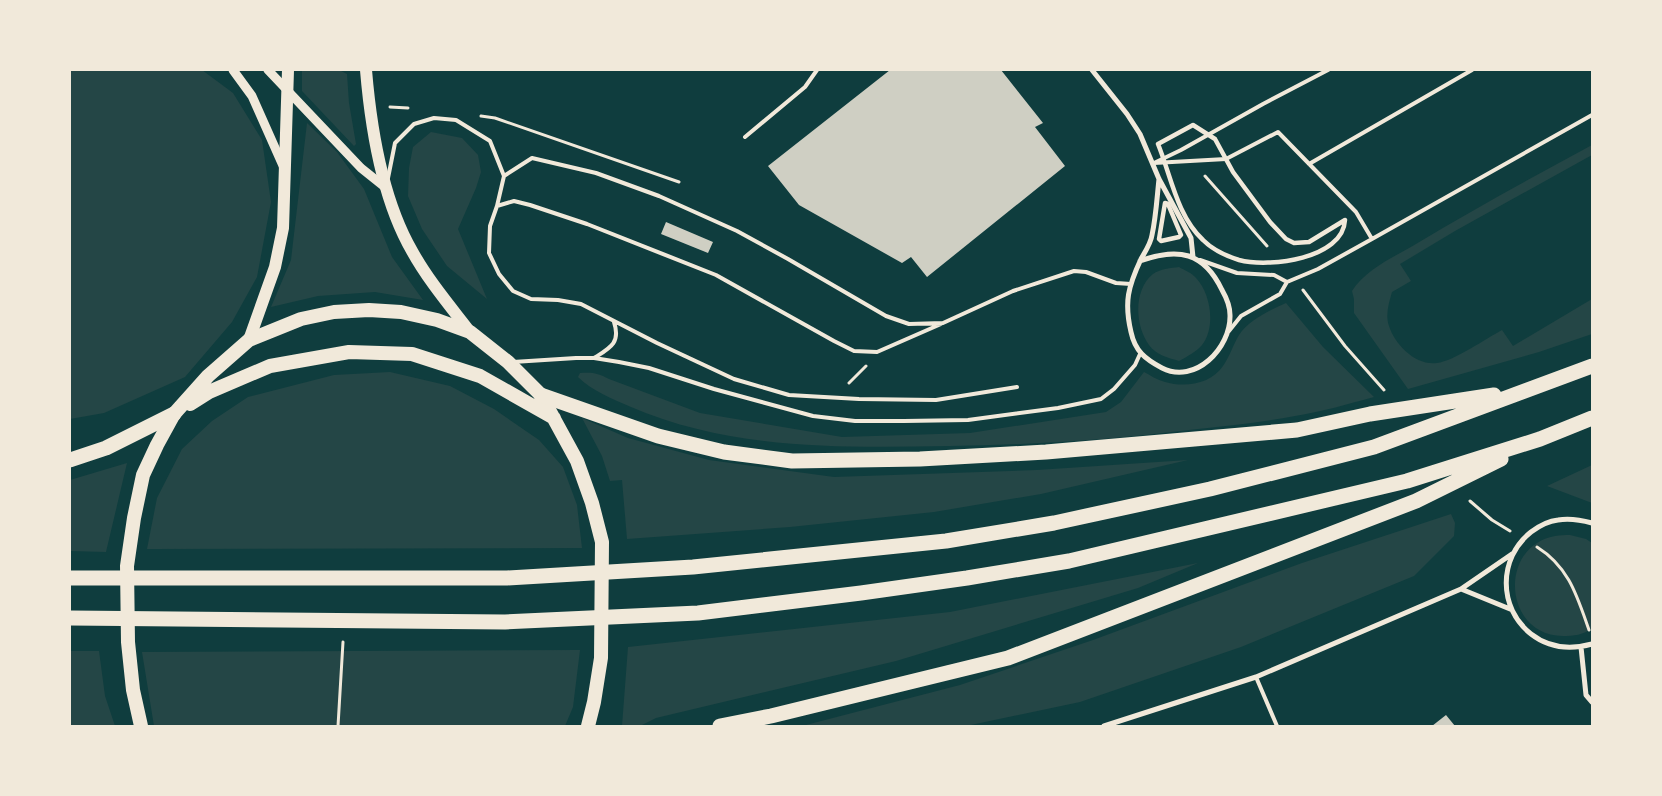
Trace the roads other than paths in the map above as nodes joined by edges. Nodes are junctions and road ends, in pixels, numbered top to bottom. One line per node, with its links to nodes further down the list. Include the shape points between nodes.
1 (233, 70): 18 (street, via 252,96)
2 (268, 70): 9 (street)
3 (288, 70): 9 (main road)
4 (366, 70): 21 (main road, via 372,122)
5 (818, 70): 12 (lane, via 805,87)
6 (1092, 70): 15 (street, via 1127,114)
7 (1328, 70): 11 (lane)
8 (1472, 70): 17 (lane)
9 (287, 89): 18 (main road); 21 (street, via 361,168)
10 (1592, 115): 24 (lane)
11 (1207, 134): 13 (lane); 13 (street, via 1193,125 1158,144); 14 (street, via 1215,139)
12 (745, 137)
13 (1163, 157): 15 (lane); 16 (street)
14 (1226, 159): 16 (lane); 16 (street, via 1286,239 1294,243 1309,242 1345,220 1342,234 1335,242 1308,256 1280,262 1239,260 1217,251 1202,240 1178,199); 17 (lane, via 1278,132)
15 (1154, 163): 16 (lane); 20 (street)
16 (1166, 163)
17 (1309, 164): 24 (lane, via 1356,212)
18 (284, 168): 34 (main road, via 283,228 274,267)
19 (504, 176): 21 (lane, via 490,141 456,120 434,118 414,124 395,143); 22 (lane); 31 (lane, via 532,158 596,173 659,196 738,232 896,321 908,324)
20 (1159, 178): 25 (street, via 1190,238); 27 (street, via 1152,237)
21 (387, 188): 32 (main road, via 411,250)
22 (497, 206): 30 (lane, via 490,226 489,253 499,274 513,291 531,299 581,304); 31 (lane, via 514,201 530,205 716,275 854,350 877,352)
23 (1179, 237): 23 (street, via 1159,239 1165,203 1181,233)
24 (1372, 239): 28 (lane)
25 (1193, 257): 26 (street); 27 (street, via 1176,253)
26 (1200, 260): 28 (lane, via 1237,274 1274,275); 33 (street, via 1217,280 1228,302 1230,315)
27 (1140, 261): 29 (street)
28 (1287, 282): 33 (lane, via 1280,294 1241,316)
29 (1131, 284): 31 (lane, via 1074,271 1014,291); 35 (street, via 1128,319)
30 (614, 322): 36 (lane, via 616,339 610,348); 39 (lane, via 734,379 789,395 936,400)
31 (943, 322)
32 (470, 332): 34 (highway, via 401,312 369,310 334,312 301,319); 37 (highway)
33 (1226, 334): 35 (street, via 1219,349 1203,366 1184,372 1163,369)
34 (249, 340): 42 (highway, via 208,376)
35 (1140, 354): 36 (lane, via 1114,389 1101,399 968,420 904,421 855,421 813,416 714,390 649,368)
36 (594, 358): 37 (lane)
37 (508, 362): 41 (highway)
38 (1592, 366): 40 (highway)
39 (1017, 387)
40 (1526, 390): 41 (highway, via 1370,414 1296,430 1046,452 920,459 792,461 724,452 658,436); 49 (highway, via 1374,447 1210,489 1054,523 946,541 693,567 506,578)
41 (541, 395): 43 (highway)
42 (174, 414): 43 (highway, via 209,392 270,366 349,352 412,354 480,376); 46 (highway, via 106,448); 58 (highway, via 143,475 127,566 128,642)
43 (554, 418): 59 (highway, via 577,461 602,542 601,658)
44 (1592, 418): 45 (highway)
45 (1540, 439): 52 (highway, via 1407,481 1070,561 860,593 698,613 505,622); 57 (highway, via 1416,502 1008,658)
46 (70, 460)
47 (1592, 523): 48 (street, via 1576,519 1556,520 1539,526 1523,538)
48 (1512, 554): 50 (street); 51 (street, via 1506,572 1505,591)
49 (70, 578)
50 (1461, 590): 51 (street); 55 (street)
51 (1510, 609): 54 (street, via 1522,627 1539,640 1560,647)
52 (70, 618)
53 (1592, 644): 54 (street)
54 (1581, 647): 56 (street, via 1586,695)
55 (1256, 677): 61 (street); 62 (lane)
56 (1592, 702)
57 (735, 724): 60 (highway)
58 (141, 726)
59 (588, 726)
60 (720, 726)
61 (1104, 726)
62 (1277, 726)

